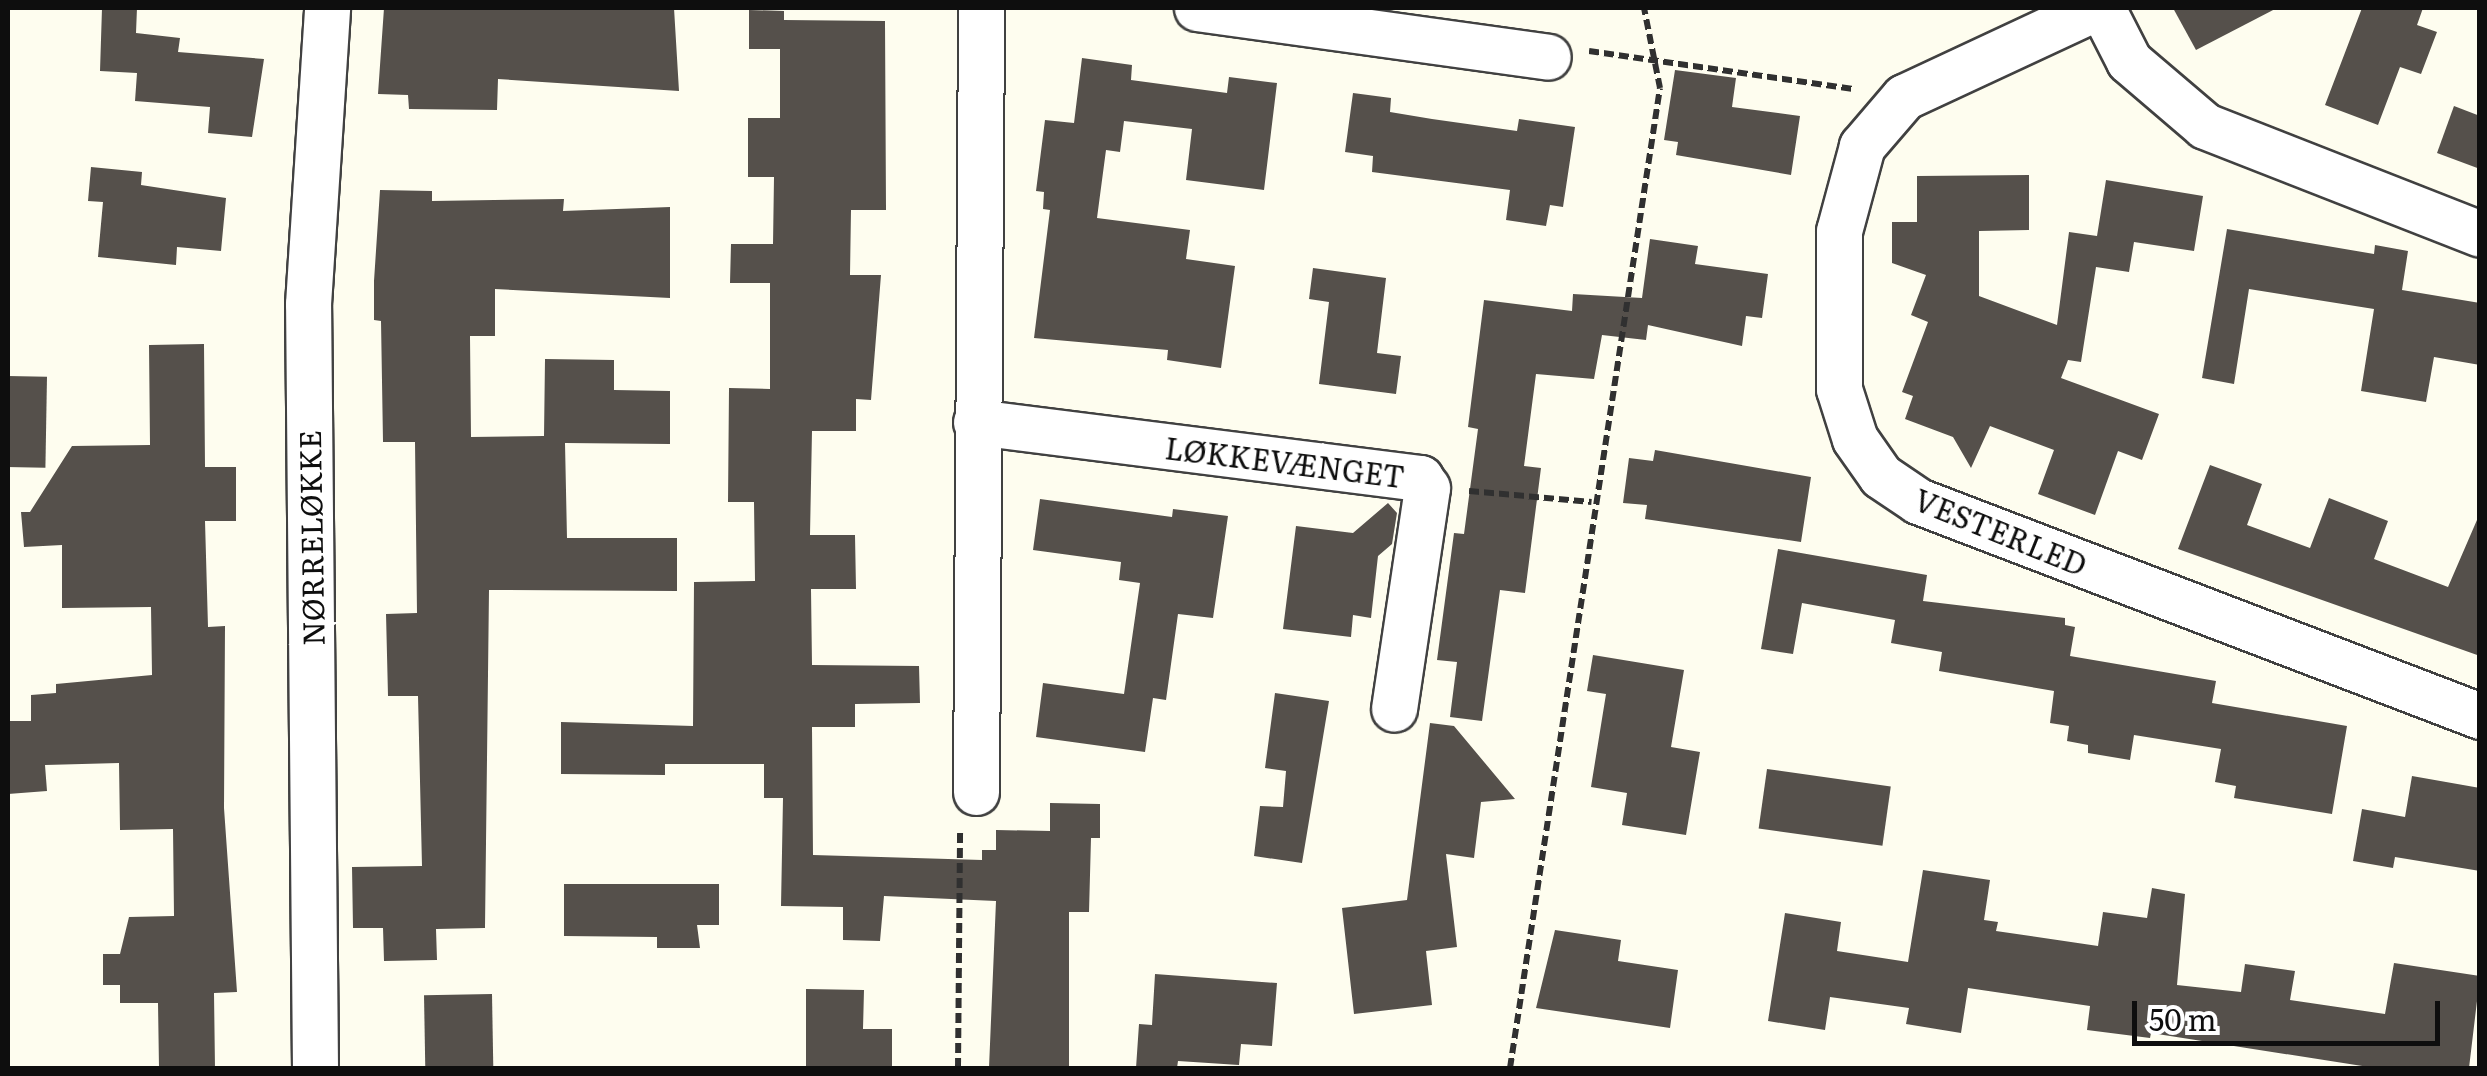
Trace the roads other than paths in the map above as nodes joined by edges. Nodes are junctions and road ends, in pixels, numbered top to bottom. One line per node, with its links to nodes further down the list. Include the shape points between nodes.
1 (327, 8): 11 (street, NØRRELØKKE, via 308,304)
2 (981, 8): 7 (street)
3 (1197, 8): 5 (street)
4 (2098, 8): 6 (street, VESTERLED, via 2129,61 2205,126); 9 (street, VESTERLED, via 1904,98 1862,146 1839,231 1839,388 1855,439 1880,476 1918,502)
5 (1548, 56)
6 (2480, 234)
7 (976, 422): 8 (street, LØKKEVÆNGET, via 1420,478 1427,488); 10 (street)
8 (1394, 708)
9 (2480, 716)
10 (976, 792)
11 (316, 1068)

